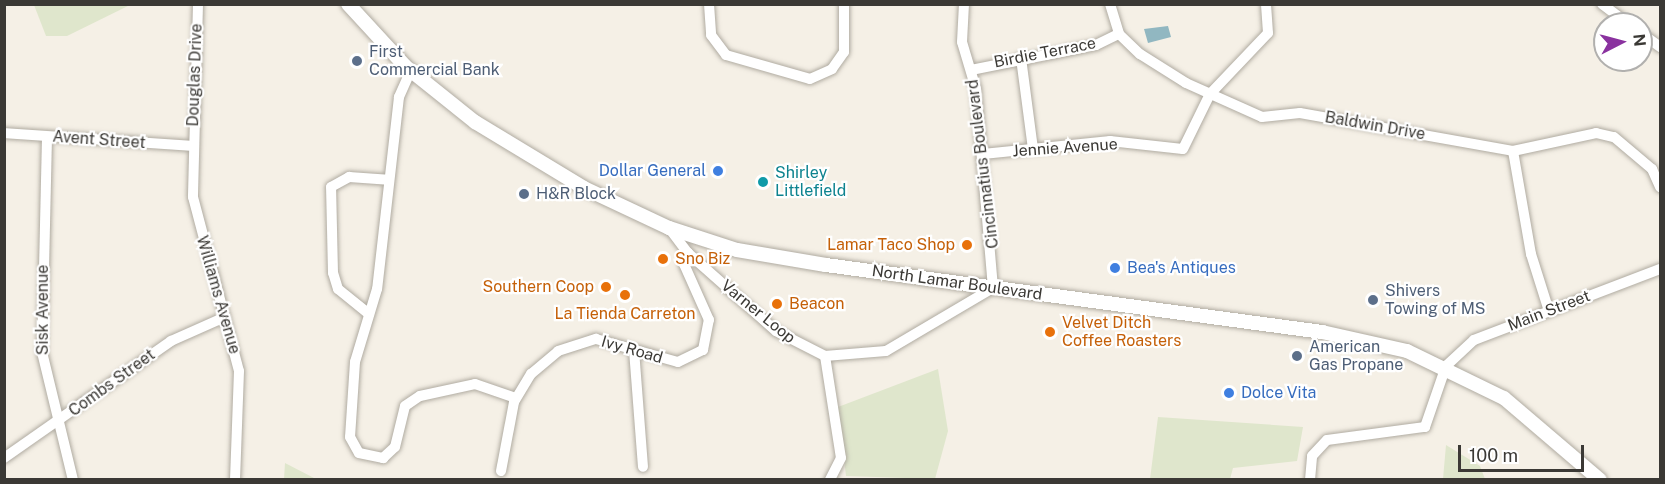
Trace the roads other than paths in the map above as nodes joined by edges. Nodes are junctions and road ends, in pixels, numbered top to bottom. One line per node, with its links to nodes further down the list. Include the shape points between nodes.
1 (198, 4): 15 (street, Douglas Drive)
2 (348, 4): 10 (street, North Lamar Boulevard)
3 (710, 4): 4 (street, via 711,35 726,55 810,79 832,69 842,55)
4 (844, 4)
5 (964, 4): 11 (street, Cincinnatius Boulevard, via 962,42)
6 (1110, 4): 8 (street)
7 (1266, 4): 12 (street, via 1268,33)
8 (1119, 34): 9 (street, Birdie Terrace, via 1096,45); 12 (street, Baldwin Drive, via 1140,54)
9 (1021, 58): 11 (street, Birdie Terrace); 16 (street)
10 (411, 70): 19 (street, via 401,84); 21 (street, North Lamar Boulevard, via 513,146)
11 (971, 70): 18 (street, Cincinnatius Boulevard)
12 (1210, 94): 16 (street, Jennie Avenue, via 1183,149 1110,141); 17 (street, Baldwin Drive, via 1262,117 1300,113)
13 (4, 133): 14 (street, Avent Street)
14 (47, 137): 15 (street, Avent Street); 32 (street, Sisk Avenue, via 40,326)
15 (193, 146): 27 (street, Williams Avenue, via 199,229)
16 (1033, 149): 18 (street, Jennie Avenue)
17 (1513, 151): 20 (street, Baldwin Drive, via 1596,133 1614,137 1652,169); 25 (street, via 1531,254)
18 (983, 154): 24 (street, Cincinnatius Boulevard)
19 (388, 180): 26 (street, via 382,253); 26 (street, via 349,177 331,187 333,273 338,289)
20 (1660, 187)
21 (669, 228): 22 (street, Varner Loop); 24 (street, North Lamar Boulevard, via 737,250)
22 (688, 253): 28 (street, Ivy Road, via 684,264 708,309 710,330 703,350 678,362); 29 (street, Varner Loop, via 776,330)
23 (1660, 269): 25 (street, Main Street)
24 (993, 288): 29 (street, via 886,351); 30 (street, North Lamar Boulevard, via 1322,332 1407,351)
25 (1549, 311): 30 (street, Main Street, via 1474,340)
26 (369, 314): 31 (street, via 355,362 350,412 350,437 359,453 375,459 391,452 402,411 420,396 475,384)
27 (225, 317): 32 (street, Combs Street, via 171,341); 37 (street, Williams Avenue, via 240,382)
28 (634, 350): 31 (street, Ivy Road, via 596,339 570,345 547,358); 34 (street)
29 (825, 356): 38 (street, via 841,458)
30 (1446, 366): 39 (street, via 1425,427 1327,440 1312,456); 40 (street, North Lamar Boulevard, via 1535,419)
31 (516, 398): 35 (street, Ivy Road, via 504,432)
32 (57, 422): 33 (street, Combs Street); 36 (street, Sisk Avenue)
33 (4, 458)
34 (643, 467)
35 (501, 471)
36 (73, 480)
37 (236, 480)
38 (830, 480)
39 (1310, 480)
40 (1600, 480)

